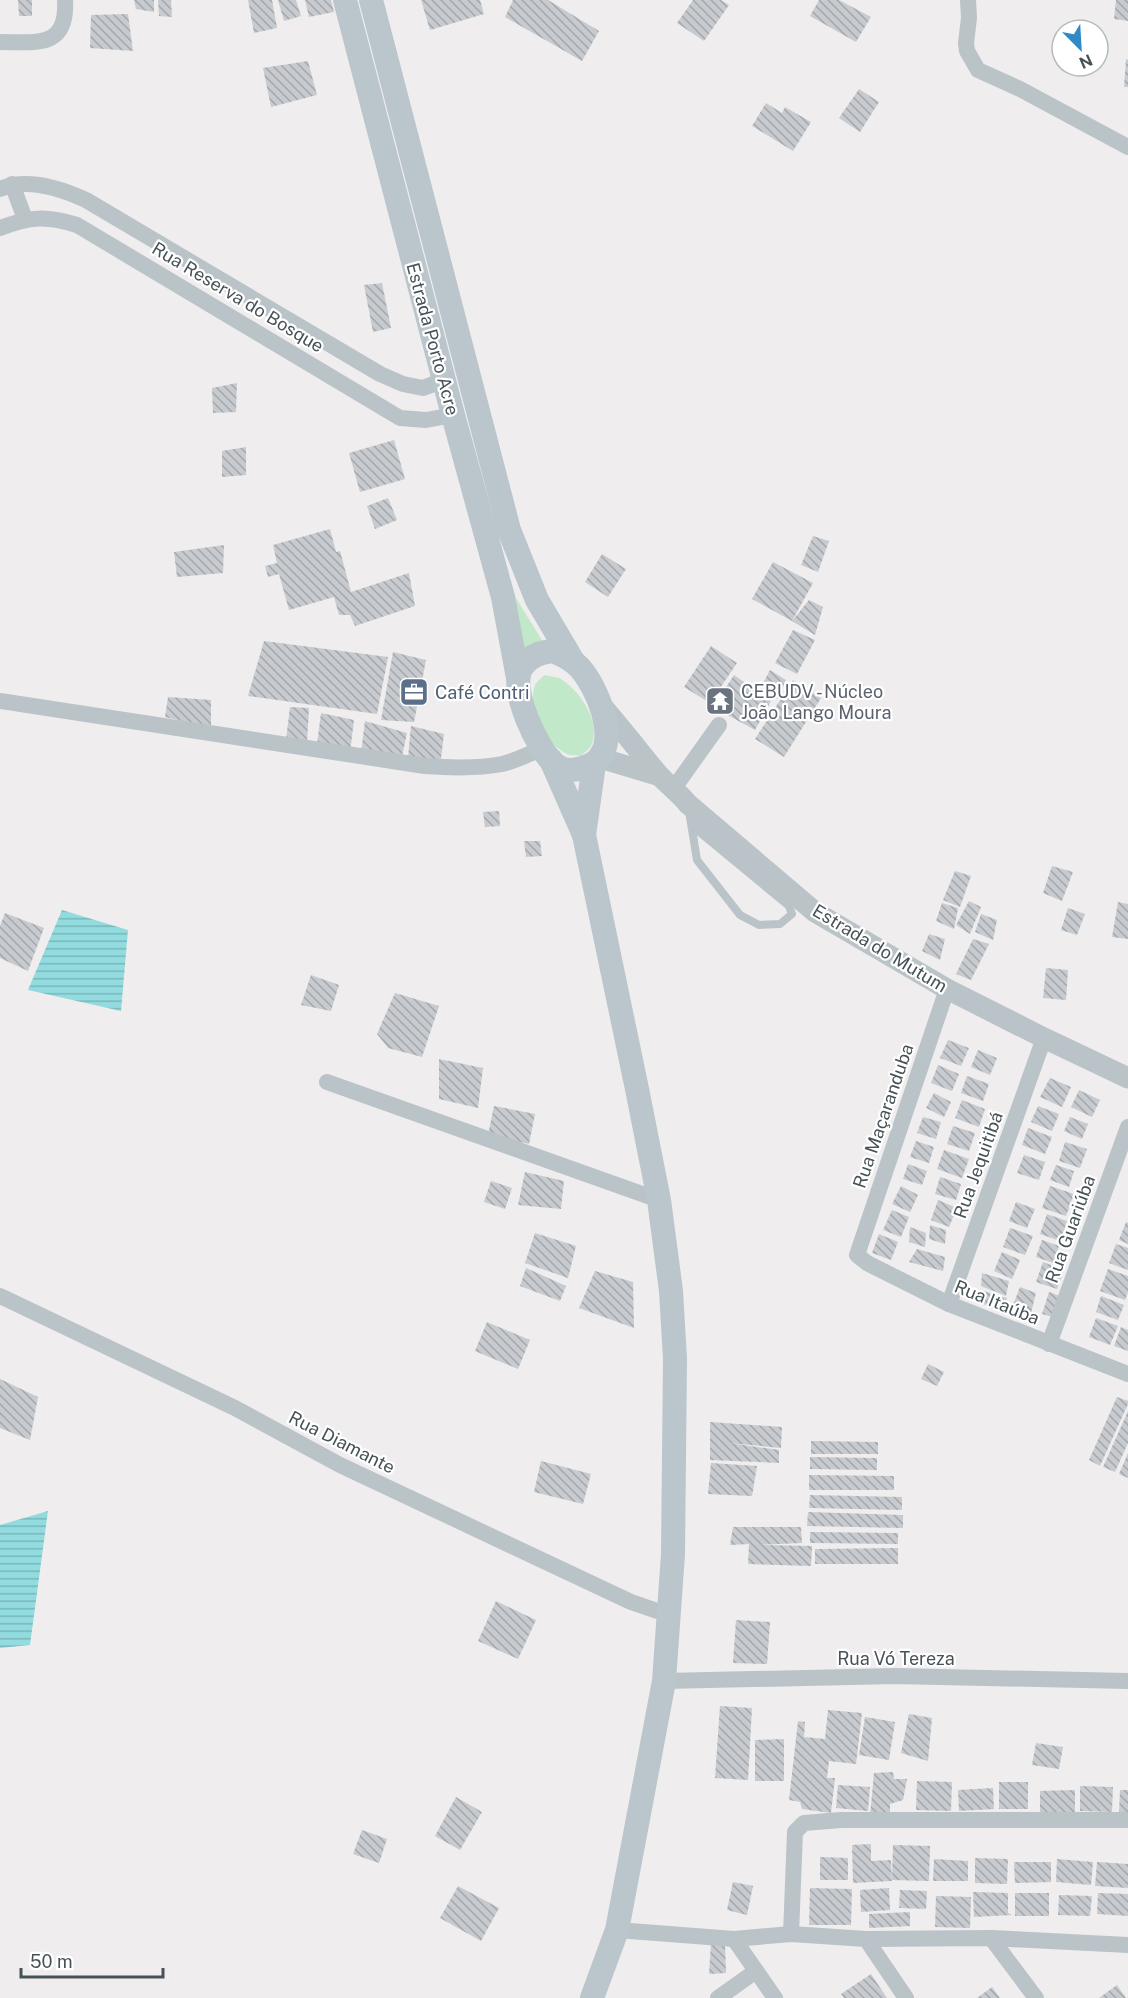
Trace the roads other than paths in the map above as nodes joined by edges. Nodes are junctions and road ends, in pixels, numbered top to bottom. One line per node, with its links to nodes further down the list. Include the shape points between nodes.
1 (65, 0): 5 (street, via 61,30 43,42)
2 (345, 0): 10 (main road, Estrada Porto Acre)
3 (371, 0): 12 (main road, Estrada Porto Acre, via 508,530 537,600)
4 (968, 0): 6 (street, via 967,51 978,70)
5 (0, 42)
6 (1128, 147)
7 (6, 186): 8 (street); 10 (street, Rua Reserva do Bosque, via 62,189 86,200 380,374 423,388)
8 (25, 219): 9 (street, Rua Reserva do Bosque); 11 (street, Rua Reserva do Bosque, via 56,218 98,236 400,418 426,420)
9 (0, 228)
10 (444, 380): 11 (main road, Estrada Porto Acre)
11 (453, 415): 13 (main road, Estrada Porto Acre, via 503,597)
12 (573, 661): 13 (main road, via 554,651 542,652 521,667); 15 (main road)
13 (518, 678): 17 (main road, via 520,698)
14 (0, 701): 17 (street, via 425,766 484,766)
15 (601, 705): 18 (main road, via 607,736); 19 (street, Estrada do Mutum)
16 (719, 725): 19 (street)
17 (546, 755): 18 (main road, via 557,766 573,770); 22 (main road)
18 (597, 761): 19 (street); 22 (main road)
19 (667, 782): 20 (street, Estrada do Mutum)
20 (688, 804): 21 (lane); 23 (street, Estrada do Mutum, via 815,912)
21 (692, 826): 21 (lane, via 697,860 740,915 759,925 780,924 792,914 789,906)
22 (584, 835): 28 (main road)
23 (947, 989): 24 (street, Estrada do Mutum); 29 (street, Rua Maçaranduba)
24 (1044, 1038): 25 (street, Estrada do Mutum); 31 (street, Rua Jequitibá)
25 (1128, 1078)
26 (327, 1082): 28 (street)
27 (1128, 1127): 32 (street, Rua Guariúba)
28 (659, 1200): 34 (main road, via 675,1359)
29 (857, 1255): 31 (street, Rua Itaúba)
30 (0, 1296): 34 (street, Rua Diamante, via 235,1408 351,1470 631,1602)
31 (949, 1304): 32 (street, Rua Itaúba)
32 (1049, 1344): 33 (street, Rua Itaúba)
33 (1128, 1374)
34 (669, 1615): 35 (main road)
35 (664, 1681): 36 (street, Rua Vó Tereza, via 895,1676); 38 (main road)
36 (1128, 1681)
37 (1128, 1820): 39 (street, via 804,1823 795,1832)
38 (617, 1930): 41 (street); 45 (main road)
39 (791, 1934): 41 (street); 42 (street)
40 (991, 1938): 42 (street); 43 (street); 49 (street)
41 (734, 1939): 44 (street)
42 (866, 1939): 48 (street)
43 (1126, 1948)
44 (756, 1971): 46 (street); 47 (street)
45 (592, 1998)
46 (718, 1998)
47 (775, 1998)
48 (906, 1998)
49 (1036, 1998)

